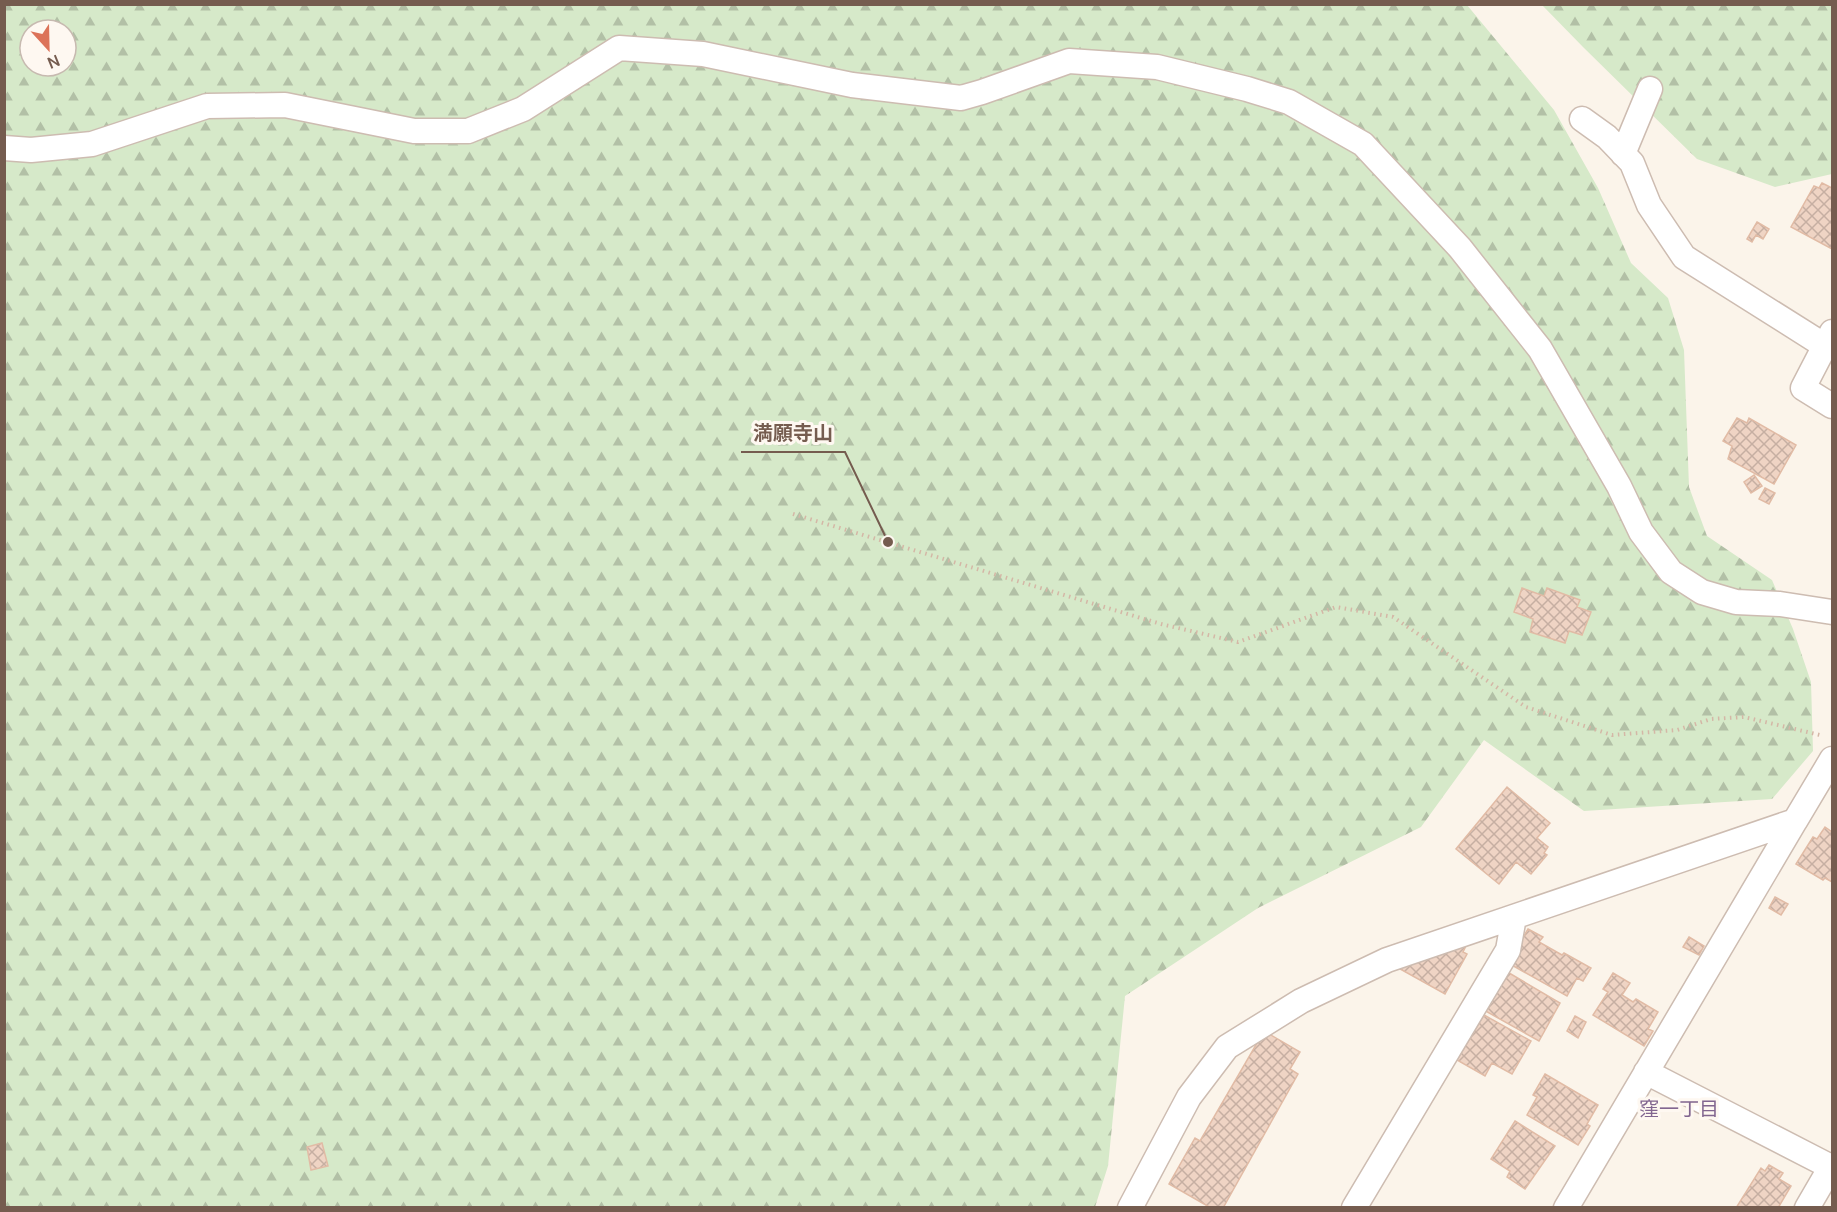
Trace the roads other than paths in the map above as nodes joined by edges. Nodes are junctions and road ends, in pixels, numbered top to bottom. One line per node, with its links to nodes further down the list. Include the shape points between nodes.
1 (1650, 89): 4 (street)
2 (1582, 119): 4 (street)
3 (4, 148): 7 (street, via 31,150 92,144 207,106 285,105 414,131 468,131 523,109 619,48 703,54 852,85 961,98 1069,60 1157,68 1247,89 1289,102 1363,144 1460,248 1540,349 1641,532 1671,572 1702,592 1736,602)
4 (1623, 154): 5 (street, via 1632,163 1649,205 1684,257)
5 (1829, 339): 6 (street, via 1803,388)
6 (1833, 406)
7 (1833, 612)
8 (1833, 759): 9 (street)
9 (1795, 821): 10 (street); 11 (street)
10 (1514, 917): 13 (street, via 1387,960 1301,1001 1227,1047 1189,1097); 14 (street, via 1508,950)
11 (1646, 1072): 12 (street); 15 (street)
12 (1832, 1166): 16 (street)
13 (1130, 1208)
14 (1354, 1208)
15 (1566, 1208)
16 (1807, 1208)

